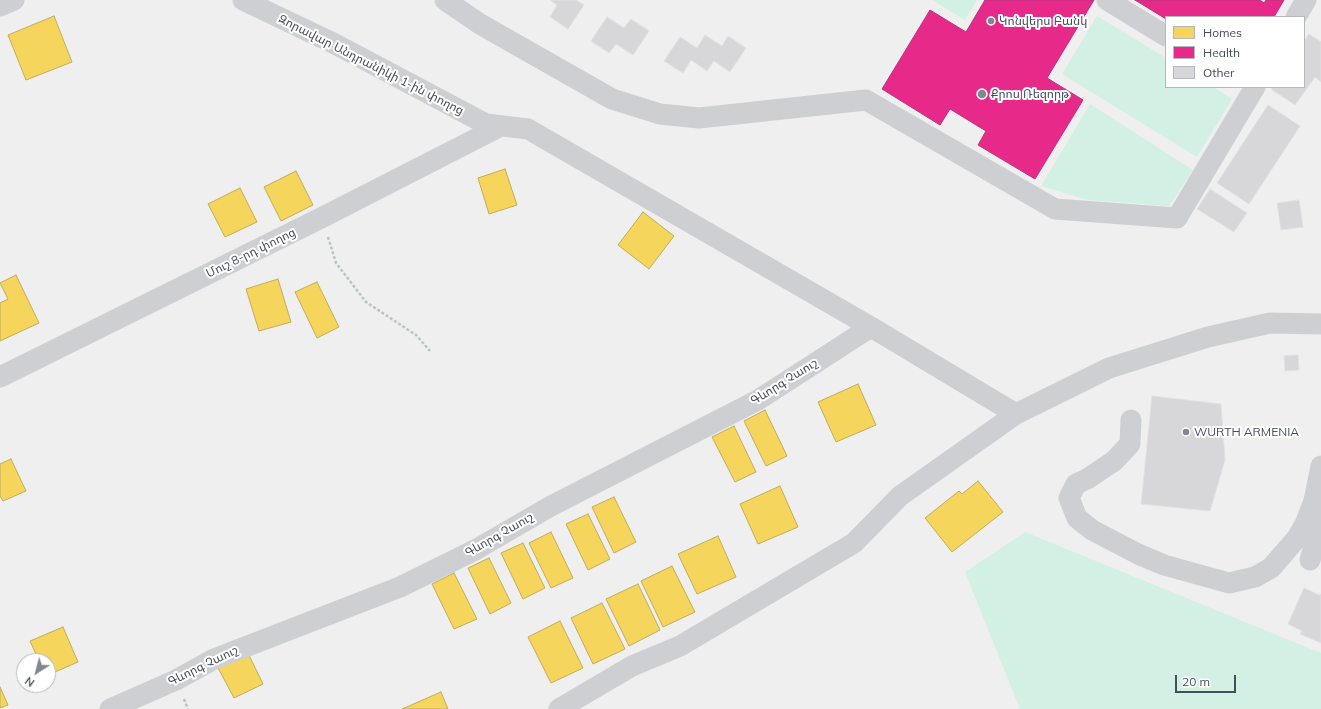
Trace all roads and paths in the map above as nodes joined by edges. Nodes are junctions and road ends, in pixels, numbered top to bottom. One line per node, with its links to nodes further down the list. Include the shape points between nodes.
1 (14, 0): 6 (street)
2 (243, 0): 10 (street, Զորավար Անդրանիկի 1-ին փողոց, via 335,44 486,124)
3 (445, 0): 9 (street, via 480,24 612,98 660,114 699,118 866,100 1055,210 1177,218)
4 (1107, 0): 8 (street)
5 (1306, 0): 7 (street)
6 (0, 6)
7 (1297, 16)
8 (1165, 35)
9 (1253, 88)
10 (501, 126): 11 (street, Մուշ 8-րդ փողոց); 13 (street, Զորավար Անդրանիկի 1-ին փողոց, via 528,129)
11 (322, 217): 14 (path, via 336,263 351,284 366,302 416,335); 15 (street, Մուշ 8-րդ փողոց)
12 (1321, 323): 16 (street, via 1270,323 1208,337 1109,368)
13 (871, 327): 16 (street, Զորավար Անդրանիկի 1-ին փողոց); 22 (street, Գևորգ Չաուշ, via 758,400 550,506 475,550 400,587 214,659 176,680)
14 (430, 352)
15 (0, 377)
16 (1016, 414): 23 (street, via 900,496 854,543 680,646 632,666)
17 (1131, 420): 19 (street, via 1130,444 1114,461 1076,484 1069,498 1077,518 1092,530 1138,554 1164,565 1229,583 1255,577 1271,568 1296,538)
18 (1321, 466): 19 (street)
19 (1318, 504)
20 (1321, 523): 21 (street)
21 (1310, 560)
22 (110, 709)
23 (559, 709)

